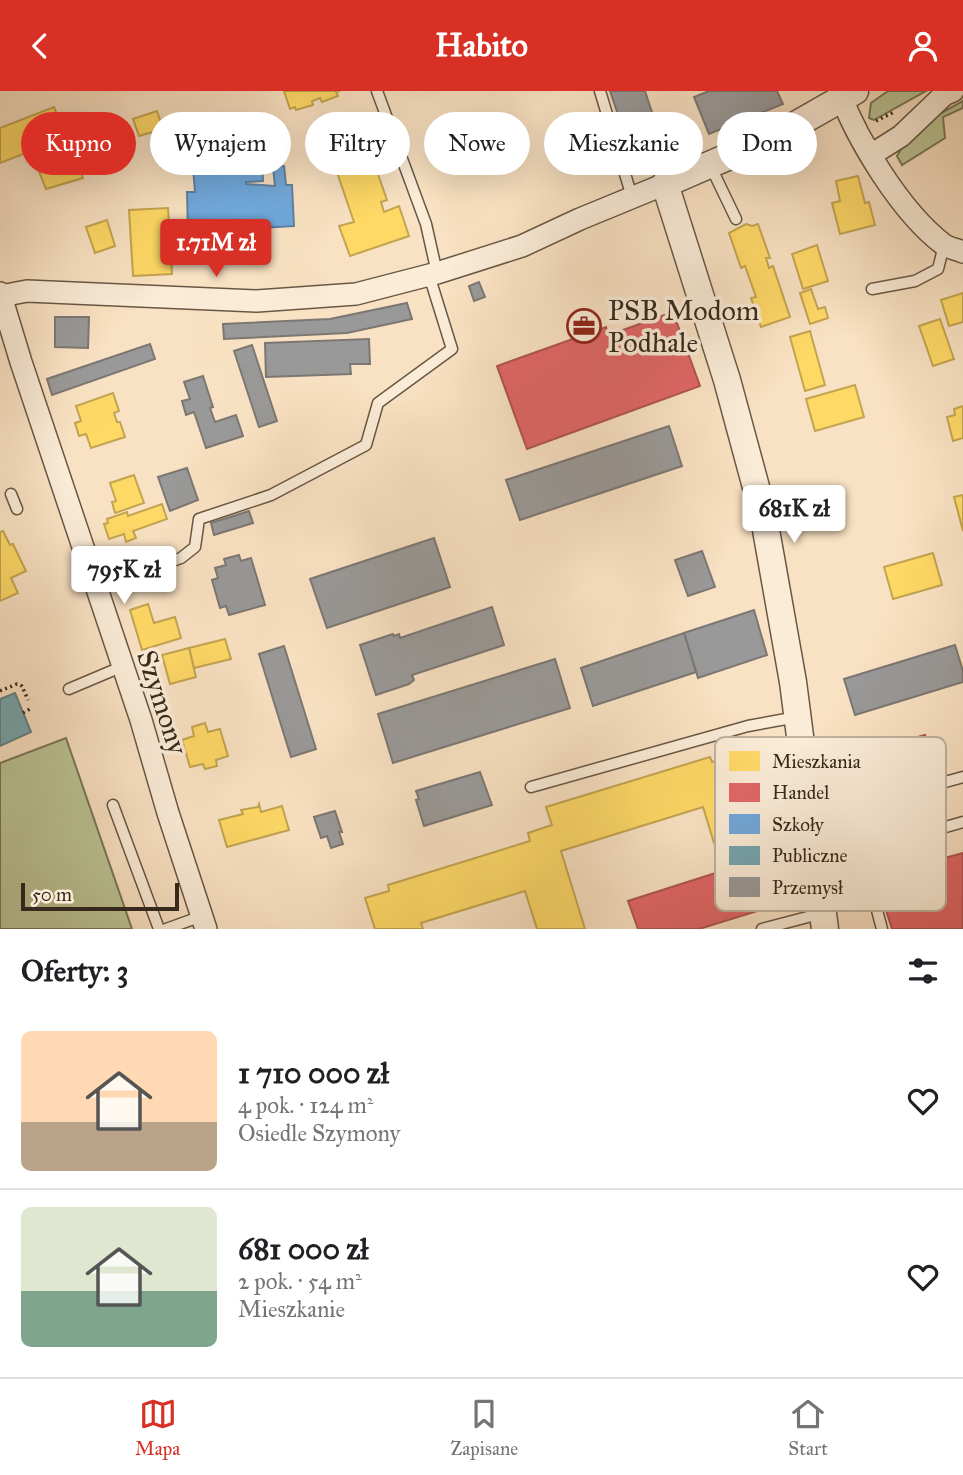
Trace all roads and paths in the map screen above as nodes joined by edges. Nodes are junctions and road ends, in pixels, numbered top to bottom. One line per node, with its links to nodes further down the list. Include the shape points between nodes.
1 (377, 91): 11 (lane, via 426,224)
2 (600, 91): 8 (lane)
3 (953, 91): 5 (street)
4 (845, 94): 5 (street); 6 (street, via 776,136)
5 (871, 155): 10 (street, via 913,214)
6 (710, 165): 7 (street); 9 (lane)
7 (665, 184): 8 (street); 23 (street, via 761,502)
8 (632, 197): 11 (street, via 522,247)
9 (736, 219)
10 (954, 248): 12 (lane, via 937,269 915,281)
11 (433, 274): 13 (street, via 356,294 257,301 27,291); 16 (lane, via 452,349 378,403 366,445 271,495 199,519 195,547 181,558)
12 (872, 289)
13 (0, 295): 16 (street, Szymony)
14 (11, 494): 15 (lane)
15 (17, 509)
16 (97, 588): 17 (street, Szymony)
17 (121, 667): 18 (lane); 33 (street, Szymony)
18 (69, 689)
19 (0, 691): 20 (path, via 17,684)
20 (28, 700)
21 (30, 709): 22 (path)
22 (23, 713)
23 (797, 717): 24 (street); 27 (lane, via 748,726)
24 (800, 737)
25 (963, 777): 26 (lane)
26 (946, 782)
27 (531, 787)
28 (113, 805): 34 (lane)
29 (963, 822): 30 (lane)
30 (946, 827)
31 (877, 911): 37 (lane)
32 (824, 921): 36 (lane)
33 (204, 923): 35 (lane)
34 (159, 929)
35 (166, 929)
36 (762, 929)
37 (882, 929)

